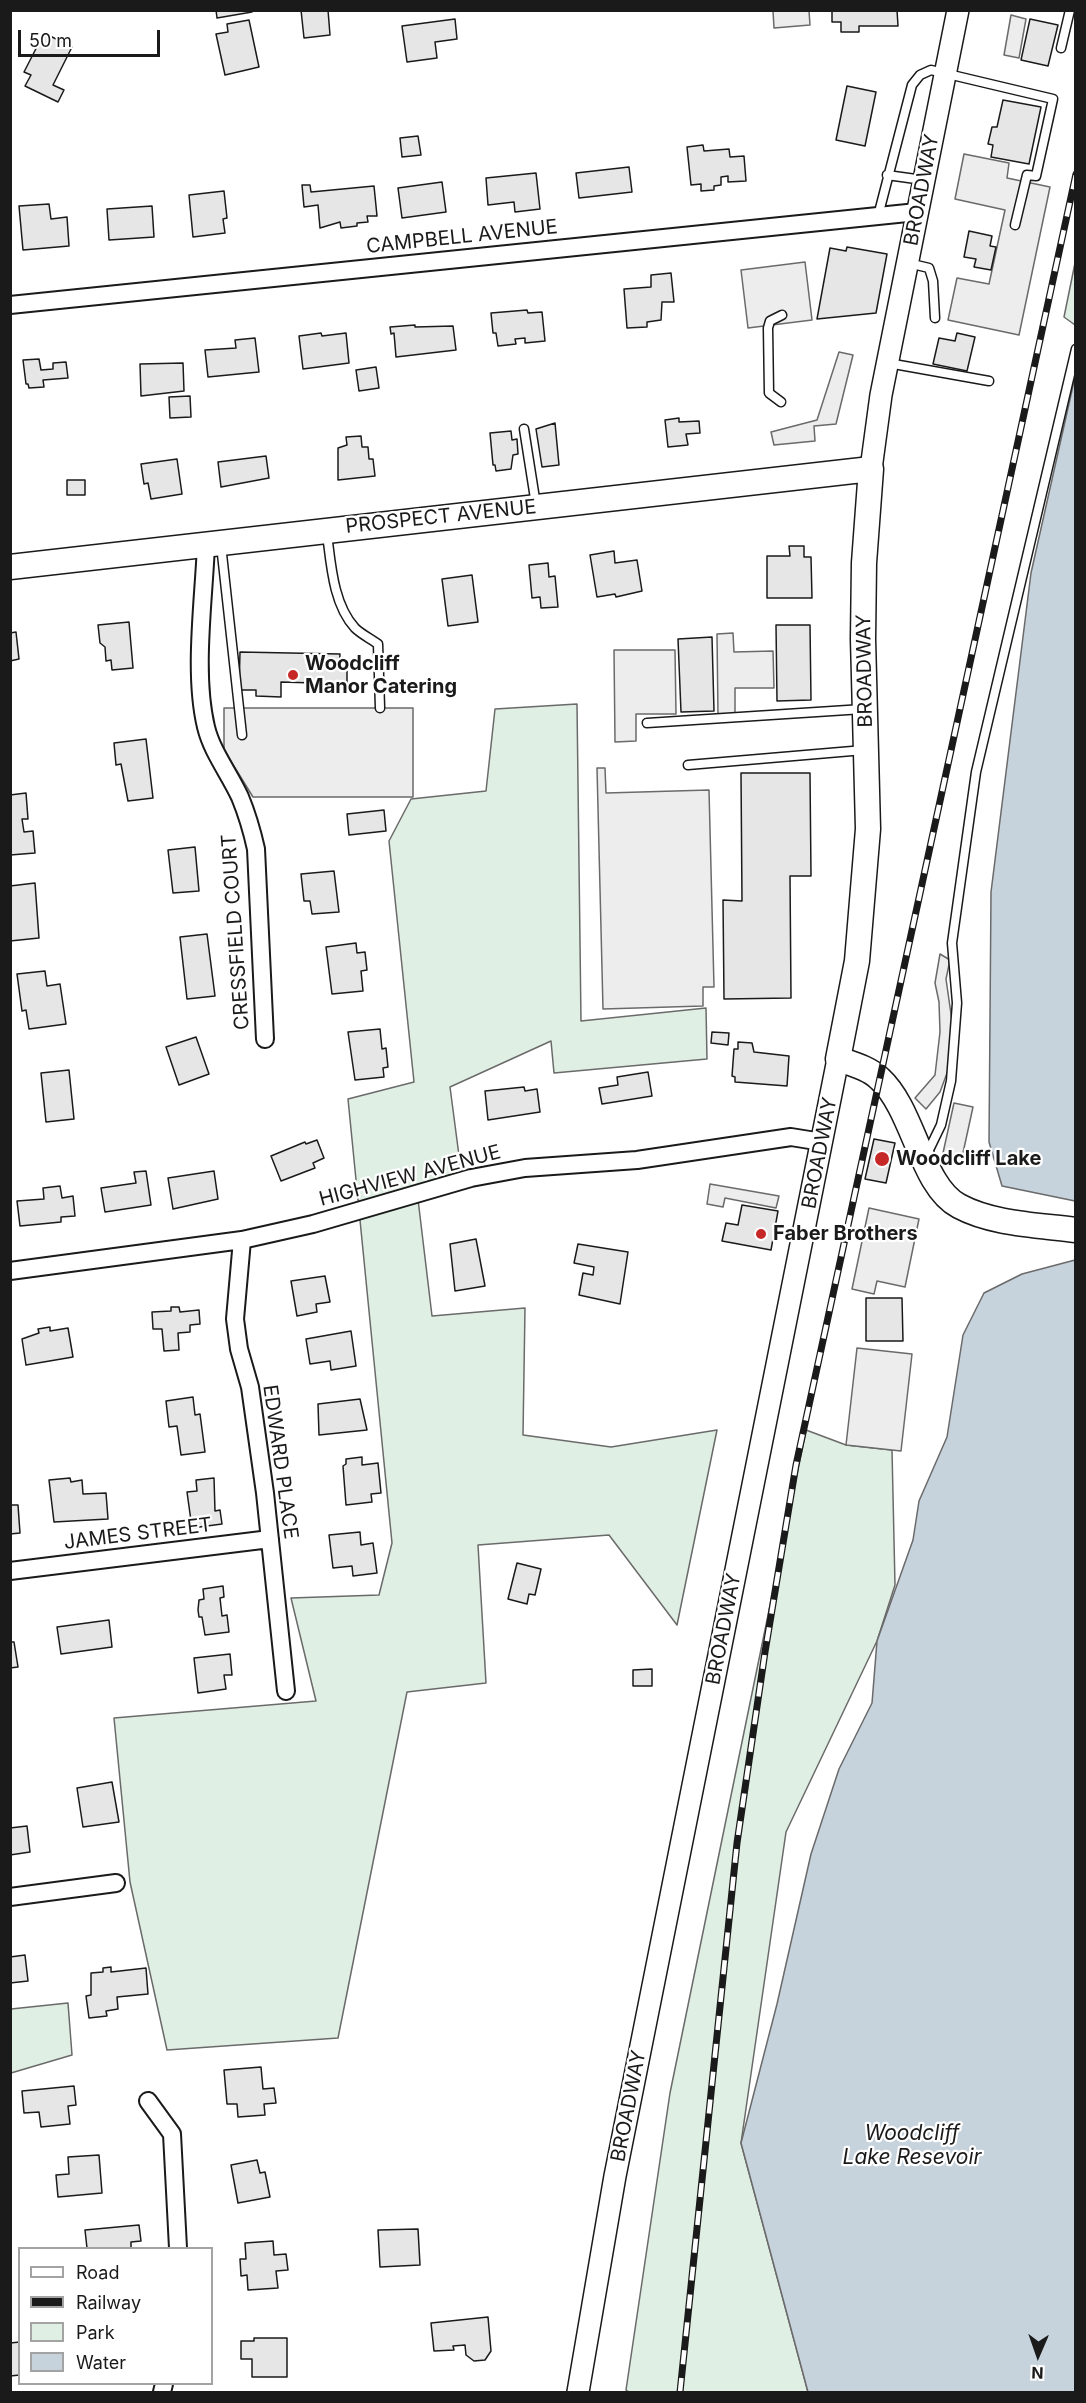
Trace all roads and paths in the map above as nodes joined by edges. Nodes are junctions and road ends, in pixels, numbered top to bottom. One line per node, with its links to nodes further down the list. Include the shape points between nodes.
1 (958, 10): 4 (street, BROADWAY)
2 (1070, 10): 3 (lane)
3 (1061, 48)
4 (945, 74): 5 (lane, via 931,70 912,85); 6 (street, BROADWAY); 9 (lane, via 1053,99 1036,176 1027,175)
5 (887, 175): 6 (lane); 8 (lane)
6 (924, 180): 7 (street, BROADWAY)
7 (917, 212): 8 (street, CAMPBELL AVENUE); 10 (street, BROADWAY)
8 (878, 216): 11 (street, CAMPBELL AVENUE)
9 (1016, 225)
10 (907, 263): 13 (lane, via 929,268); 15 (street, BROADWAY)
11 (10, 304)
12 (782, 315): 17 (lane, via 770,321 768,328 769,393)
13 (935, 318)
14 (1076, 349): 33 (lane, via 976,772 952,943 957,1003 951,1081 941,1125)
15 (887, 363): 16 (lane); 19 (street, BROADWAY)
16 (988, 381)
17 (781, 402)
18 (524, 429): 20 (lane)
19 (871, 469): 20 (main road, PROSPECT AVENUE); 25 (main road, BROADWAY, via 864,563)
20 (536, 506): 21 (main road, PROSPECT AVENUE)
21 (326, 530): 22 (main road, PROSPECT AVENUE); 24 (lane, via 345,611 355,628 378,644)
22 (214, 543): 23 (main road, PROSPECT AVENUE); 27 (lane); 30 (street, CRESSFIELD COURT, via 200,687 206,727 239,795 256,849)
23 (10, 567)
24 (380, 708)
25 (866, 709): 26 (lane); 28 (main road, BROADWAY)
26 (646, 723)
27 (242, 735)
28 (867, 750): 29 (lane); 31 (main road, BROADWAY, via 864,895 857,961)
29 (688, 765)
30 (265, 1039)
31 (838, 1059): 32 (street, BROADWAY); 33 (main road, via 878,1077 891,1092)
32 (822, 1142): 35 (street, HIGHVIEW AVENUE, via 791,1137 637,1160 525,1168 471,1178 313,1224); 44 (street, BROADWAY, via 615,2176)
33 (924, 1159): 34 (main road, via 939,1188 958,1206 995,1218)
34 (1076, 1230)
35 (242, 1240): 36 (street, HIGHVIEW AVENUE); 37 (street, EDWARD PLACE, via 236,1318 238,1349 250,1387)
36 (10, 1271)
37 (270, 1539): 38 (street, JAMES STREET); 39 (street, EDWARD PLACE)
38 (10, 1571)
39 (286, 1691)
40 (116, 1883): 41 (street)
41 (10, 1897)
42 (148, 2101): 43 (street, via 172,2134)
43 (178, 2247)
44 (578, 2392)

